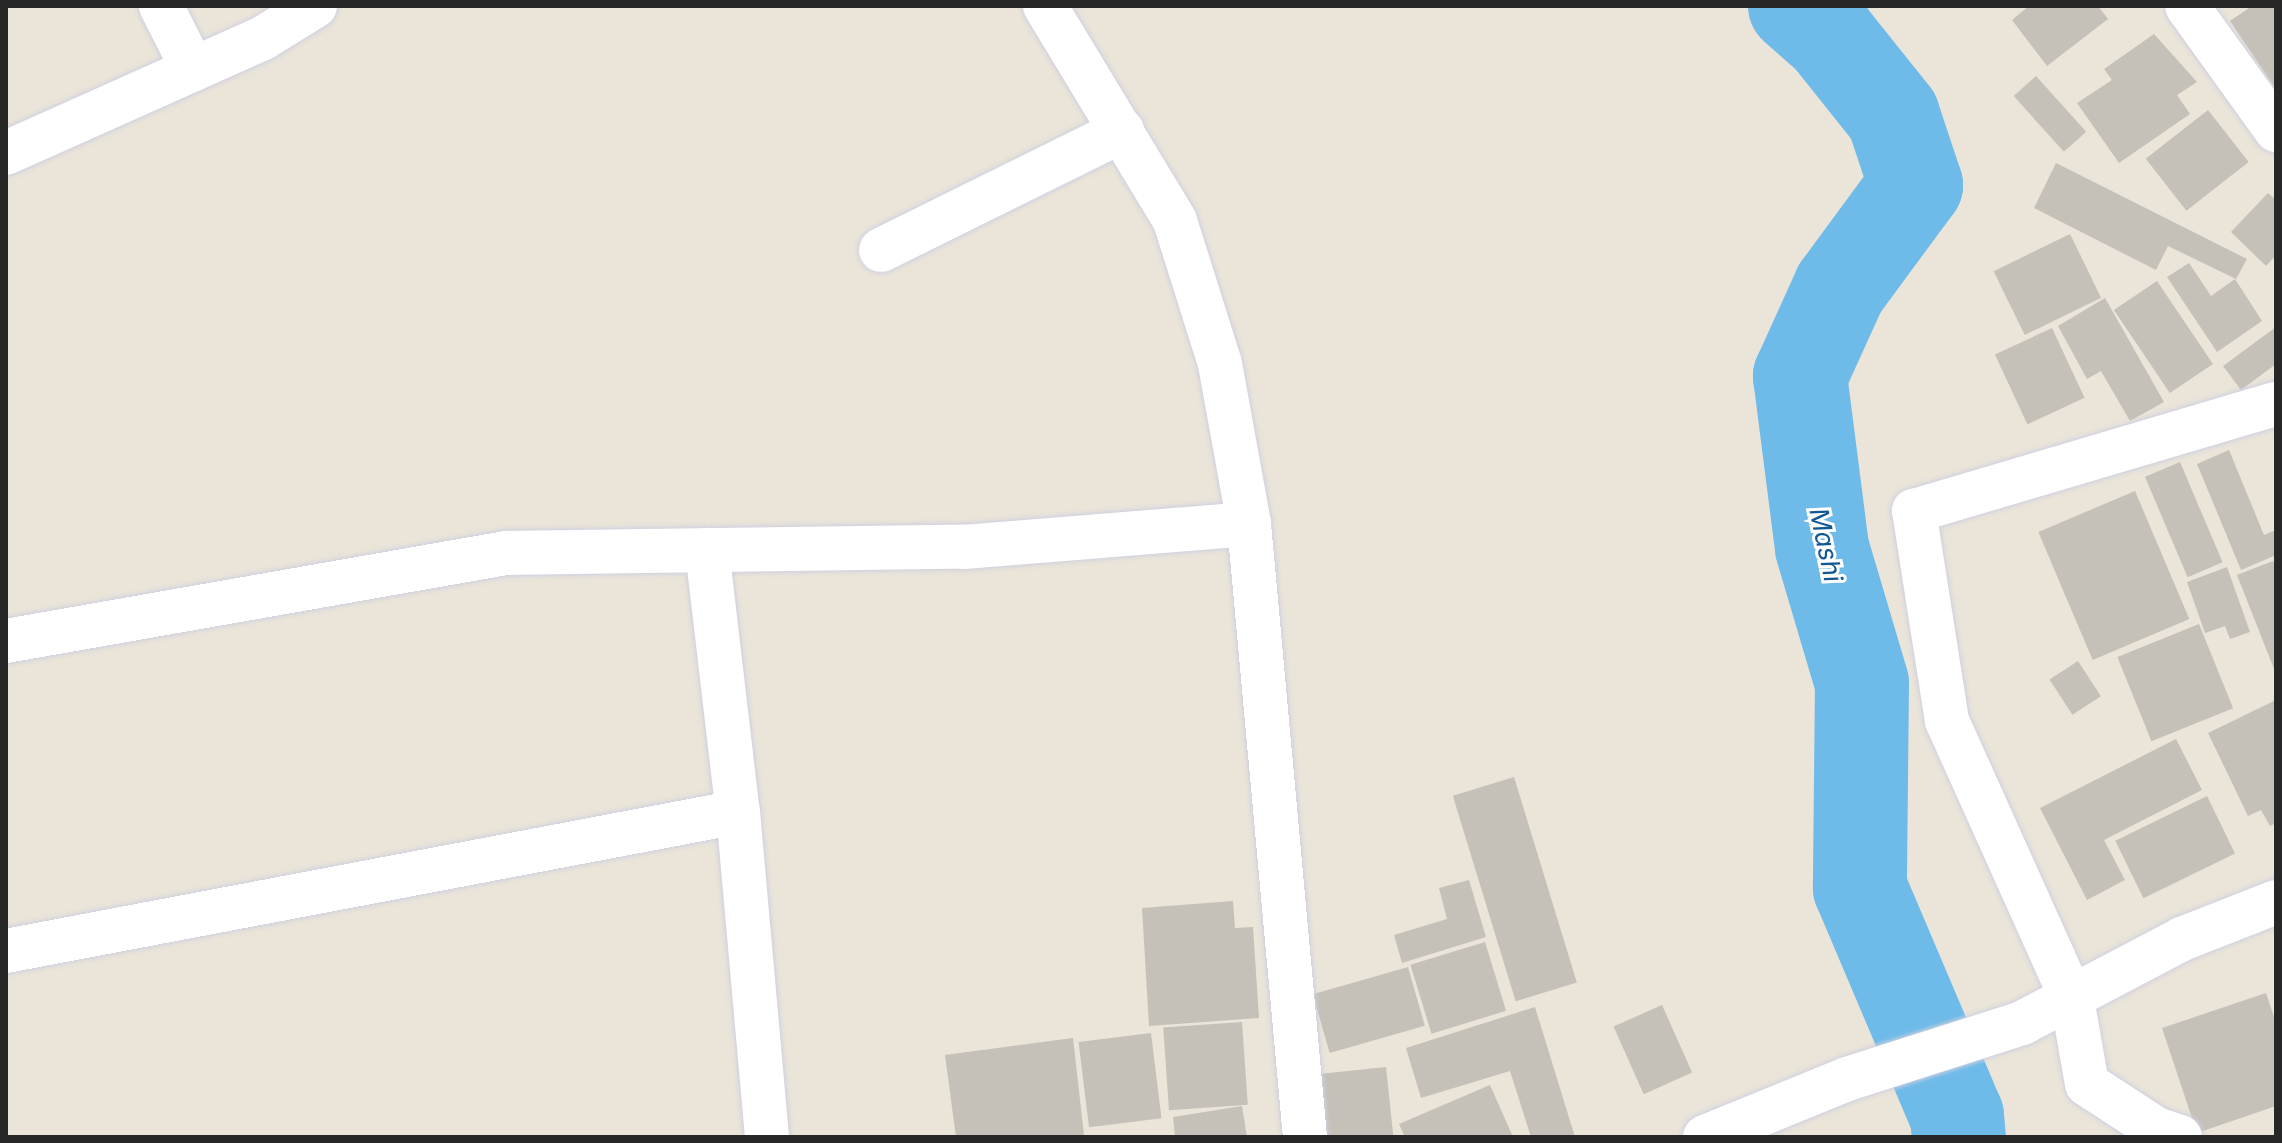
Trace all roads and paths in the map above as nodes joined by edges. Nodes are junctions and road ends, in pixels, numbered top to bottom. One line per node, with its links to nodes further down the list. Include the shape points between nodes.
1 (161, 6): 5 (street)
2 (315, 6): 5 (street, via 263,38)
3 (1045, 6): 7 (street)
4 (2187, 6): 6 (street)
5 (193, 69): 8 (street)
6 (2276, 130)
7 (1122, 131): 9 (street); 11 (street, via 1179,235 1220,364)
8 (6, 153)
9 (881, 250)
10 (2276, 404): 17 (street, via 1914,511 1947,721)
11 (1249, 524): 12 (street, via 964,547); 19 (street)
12 (707, 550): 13 (street, via 506,553); 14 (street)
13 (6, 641)
14 (738, 812): 16 (street); 18 (street)
15 (2276, 902): 17 (street, via 2182,939)
16 (6, 951)
17 (2072, 999): 20 (street, via 2022,1023 1847,1079); 21 (street, via 2087,1084 2156,1129)
18 (767, 1137)
19 (1305, 1137)
20 (1705, 1137)
21 (2180, 1137)

